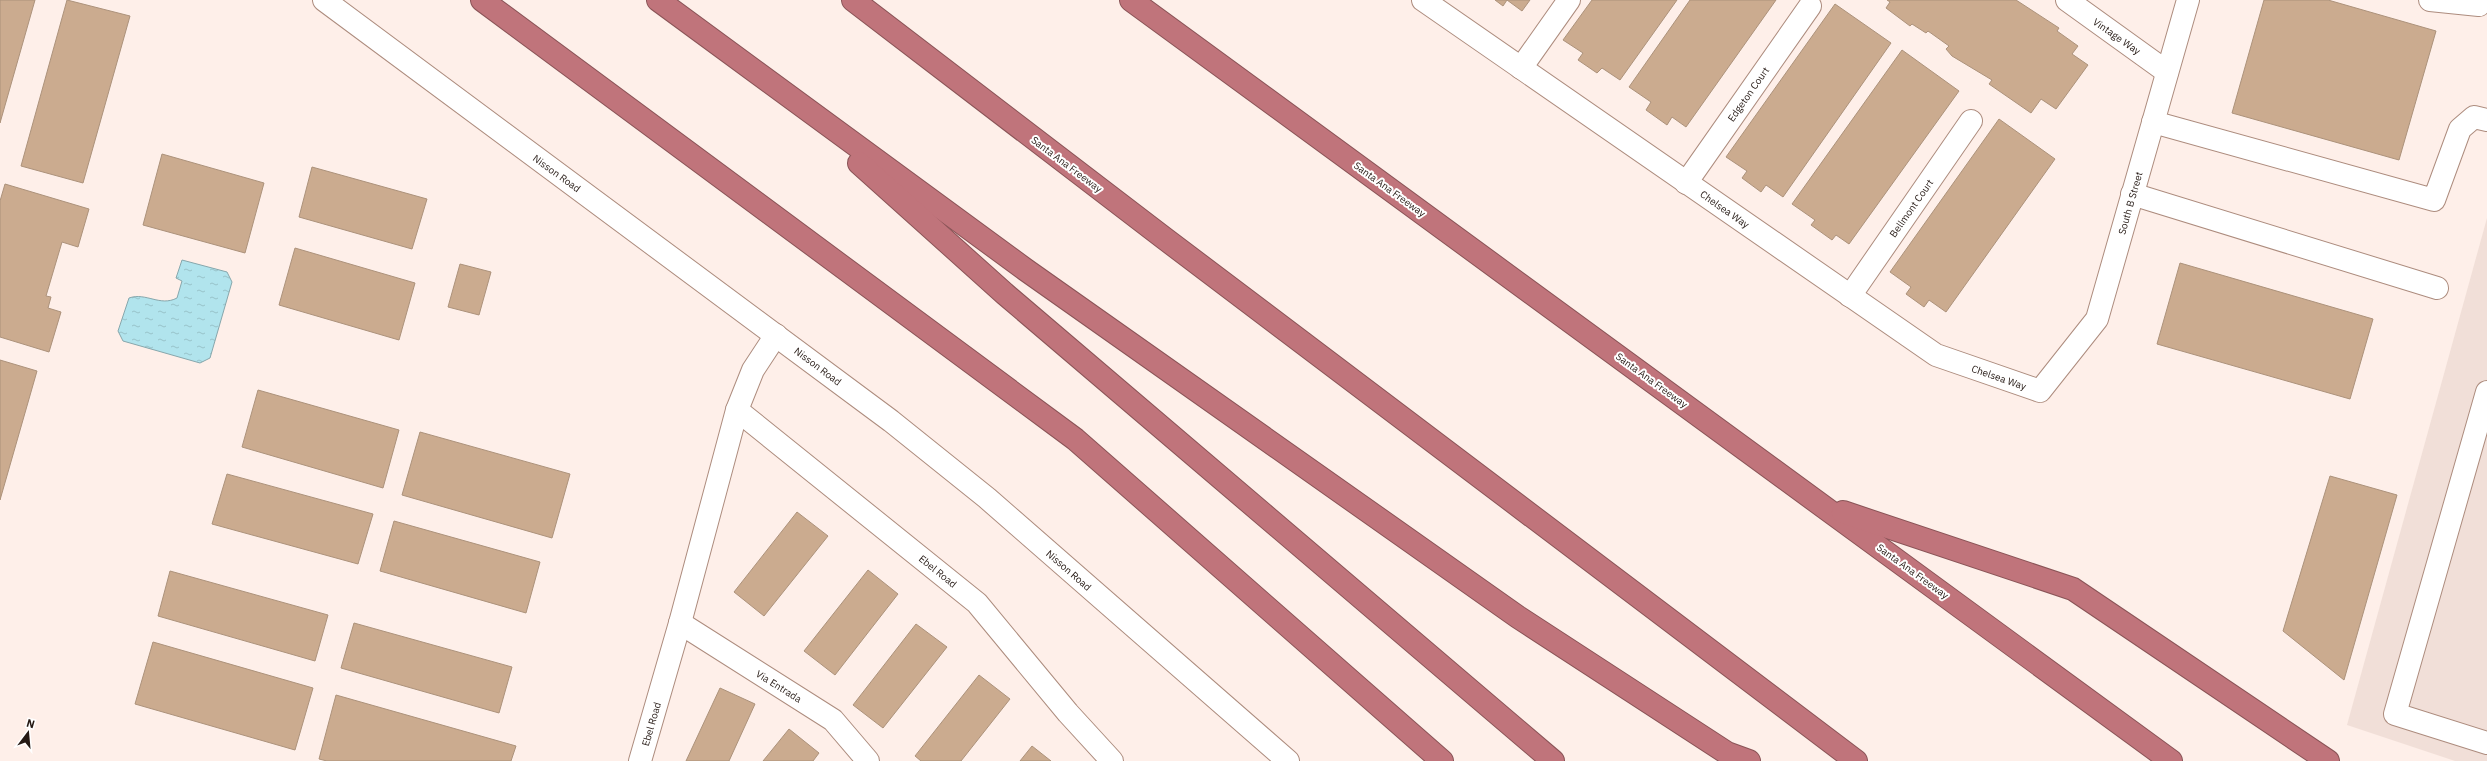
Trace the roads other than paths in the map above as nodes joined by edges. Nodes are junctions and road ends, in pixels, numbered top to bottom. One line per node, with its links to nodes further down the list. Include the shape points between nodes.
1 (324, 0): 23 (street, Nisson Road)
2 (482, 0): 34 (highway, via 1075,438)
3 (658, 0): 15 (highway)
4 (853, 0): 37 (highway, Santa Ana Freeway, via 1157,234)
5 (1132, 0): 27 (highway, Santa Ana Freeway)
6 (1423, 0): 13 (street, Chelsea Way)
7 (1569, 0): 13 (street)
8 (2066, 0): 14 (street, Vintage Way)
9 (2188, 0): 14 (street, South B Street)
10 (2430, 0): 11 (street)
11 (2481, 2)
12 (1810, 6): 19 (street, Edgeton Court)
13 (1520, 68): 19 (street, Chelsea Way)
14 (2167, 72): 18 (street, South B Street)
15 (766, 79): 35 (highway, via 1005,294); 36 (highway, via 1026,270 1518,617 1727,754)
16 (1971, 120): 22 (street, Bellmont Court)
17 (2487, 120): 18 (street, via 2474,117 2460,129 2434,200)
18 (2153, 122): 20 (street, South B Street)
19 (1686, 182): 22 (street, Chelsea Way)
20 (2132, 194): 21 (street); 24 (street, South B Street, via 2097,319)
21 (2437, 288)
22 (1850, 296): 24 (street, Chelsea Way, via 1936,355)
23 (776, 335): 26 (street, Ebel Road, via 753,370); 33 (street, Nisson Road, via 891,421 987,498)
24 (2040, 391)
25 (2487, 392): 29 (street, via 2395,714)
26 (737, 410): 28 (street, Ebel Road); 32 (street, Ebel Road, via 977,603 1068,713)
27 (1824, 506): 38 (highway, Santa Ana Freeway); 39 (highway, via 2073,589)
28 (680, 623): 30 (street, Ebel Road); 31 (street, Via Entrada, via 833,720)
29 (2487, 743)
30 (640, 761)
31 (868, 761)
32 (1112, 761)
33 (1288, 761)
34 (1442, 761)
35 (1553, 761)
36 (1749, 761)
37 (1856, 761)
38 (2171, 761)
39 (2328, 761)

